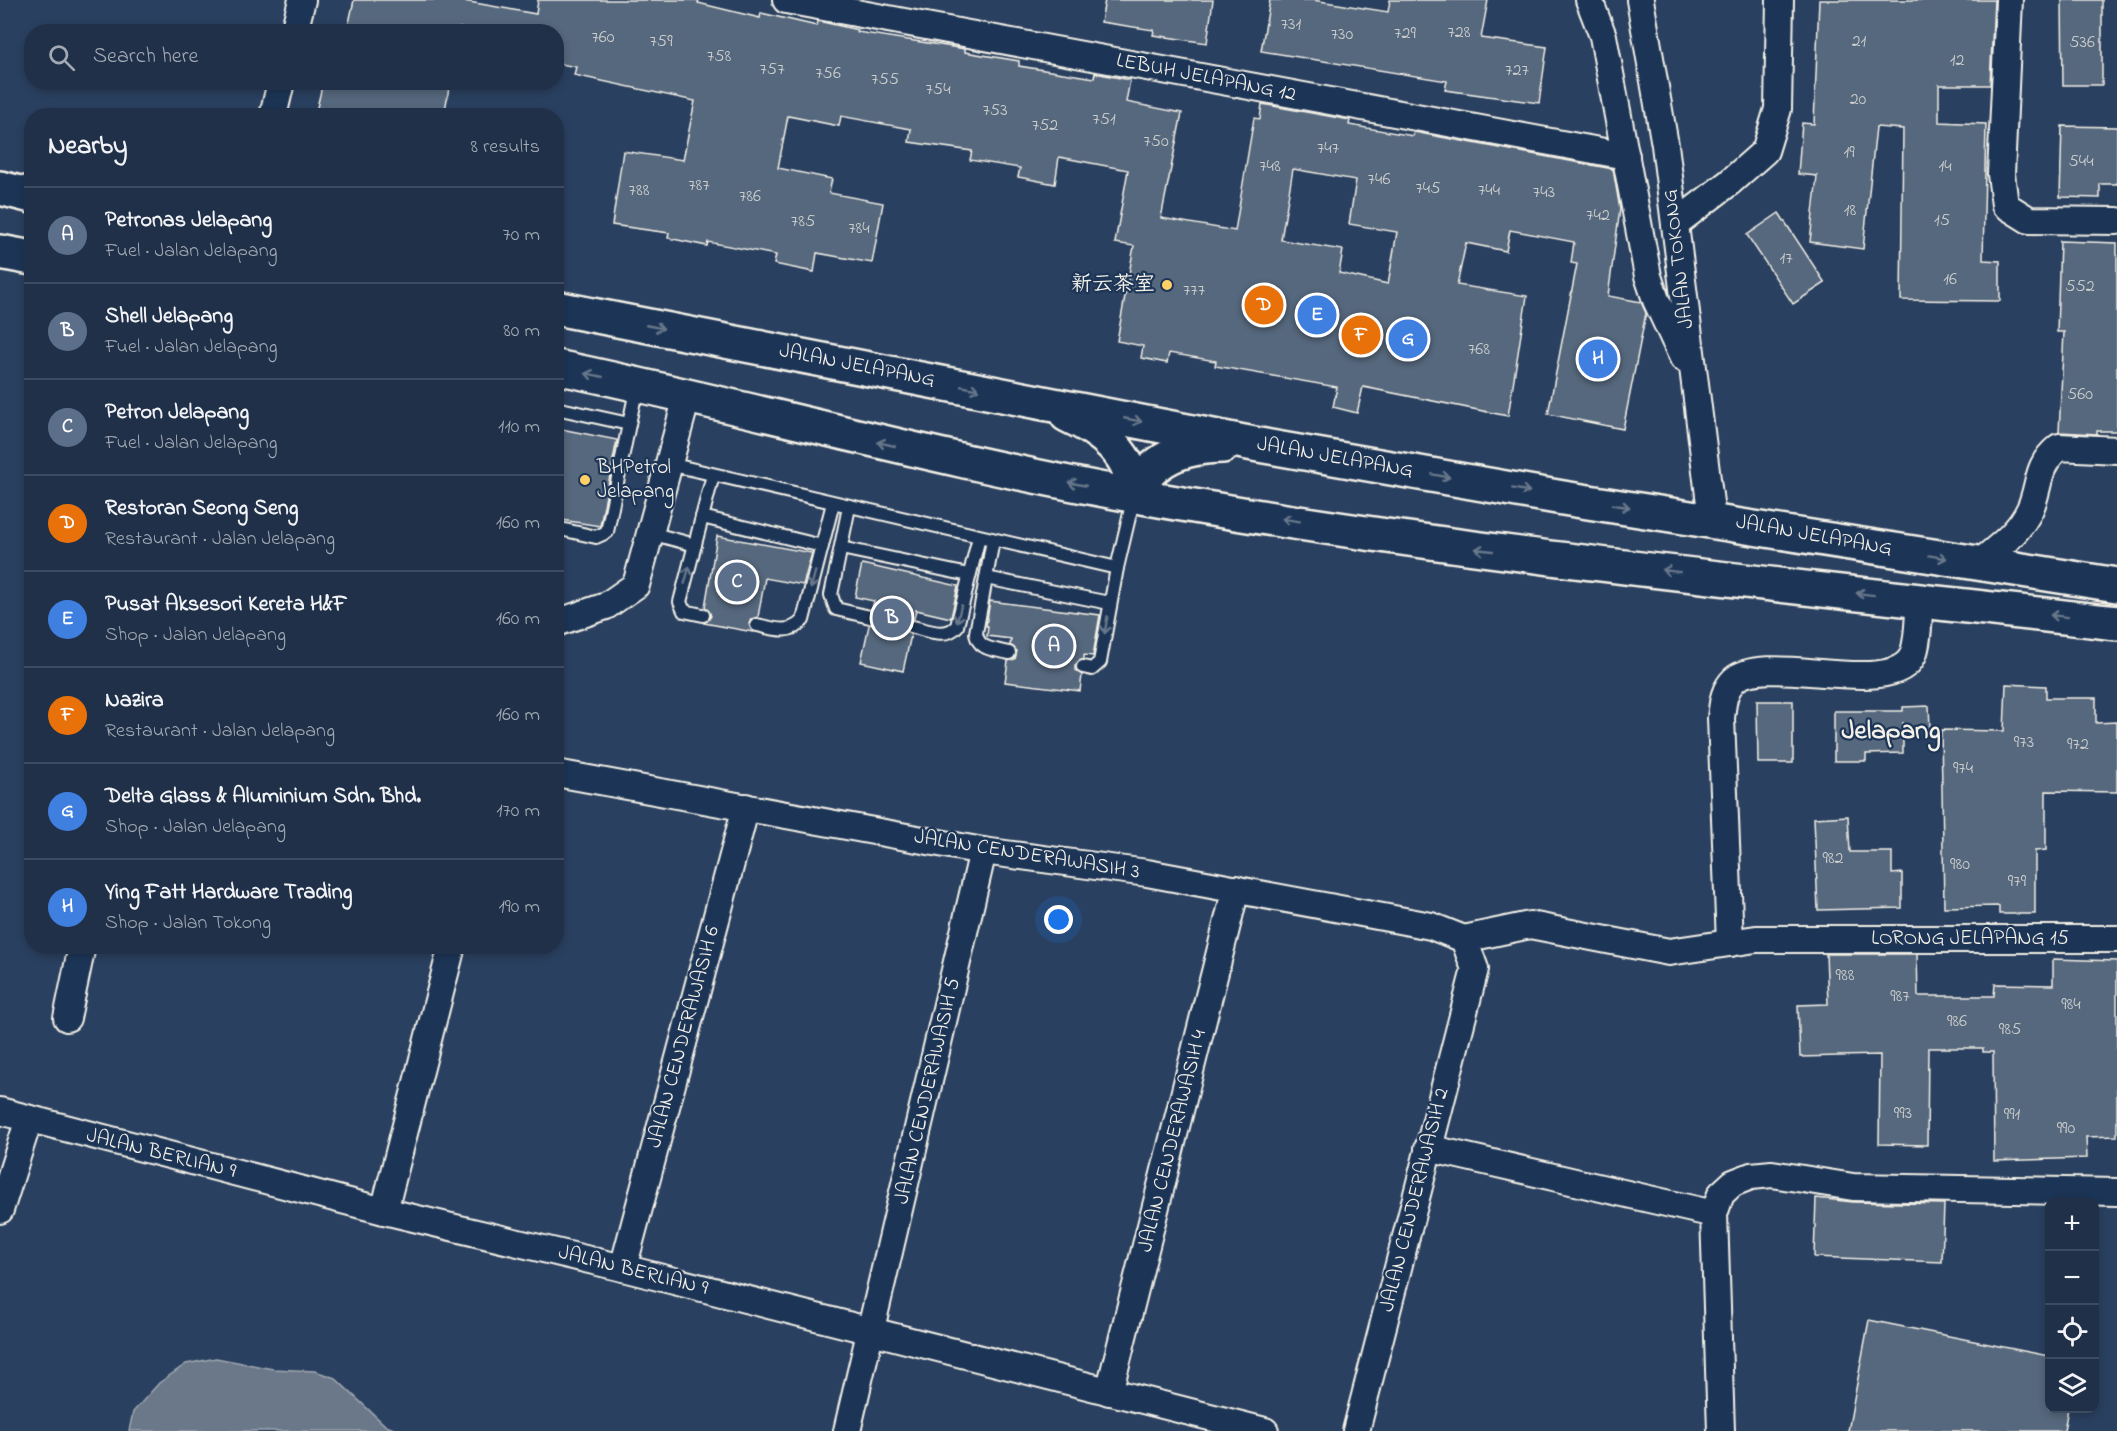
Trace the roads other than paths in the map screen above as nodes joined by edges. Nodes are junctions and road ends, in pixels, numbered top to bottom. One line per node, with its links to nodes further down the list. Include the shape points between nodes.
1 (302, 0): 7 (street)
2 (786, 0): 10 (street, LEBUH JELAPANG 12)
3 (1589, 0): 10 (street, via 1603,36)
4 (1640, 0): 14 (street, JALAN TOKONG)
5 (1780, 0): 14 (street, via 1778,109 1765,151)
6 (2009, 0): 13 (street, via 2001,174 2005,205 2029,220)
7 (296, 24)
8 (279, 90): 9 (street)
9 (275, 108)
10 (1626, 156): 19 (street, via 1648,276)
11 (0, 188): 12 (main road)
12 (24, 194)
13 (2117, 222)
14 (1674, 224): 19 (street, JALAN TOKONG)
15 (0, 252): 16 (main road)
16 (24, 256)
17 (564, 310): 22 (main road, JALAN JELAPANG, one-way to 22)
18 (564, 369): 20 (main road, one-way to 18)
19 (1694, 381): 33 (street, JALAN TOKONG)
20 (637, 385): 21 (main road); 24 (lane)
21 (687, 397): 27 (street); 29 (main road, one-way to 21, via 982,466)
22 (1034, 400): 25 (main road, JALAN JELAPANG, one-way to 25); 29 (main road, via 1087,425 1117,448 1134,478)
23 (564, 410): 24 (lane)
24 (629, 424): 34 (lane, via 607,532 596,537)
25 (1259, 445): 29 (main road, via 1201,448 1171,456 1149,471); 33 (main road, JALAN JELAPANG, one-way to 33, via 1563,498)
26 (2117, 450): 41 (street, via 2058,447 2045,458 2030,509 2013,535)
27 (669, 464): 28 (lane); 35 (street)
28 (713, 475): 30 (lane); 32 (lane)
29 (1134, 495): 42 (lane); 46 (main road, one-way to 29, via 1461,547)
30 (833, 503): 31 (lane); 39 (lane)
31 (849, 507): 36 (lane); 40 (lane)
32 (702, 517): 38 (lane); 39 (lane)
33 (1712, 519): 41 (main road, JALAN JELAPANG, one-way to 41)
34 (564, 530)
35 (650, 533): 38 (lane); 50 (street, via 636,585 606,606)
36 (979, 537): 37 (lane); 43 (lane)
37 (993, 540): 42 (lane); 44 (lane)
38 (694, 545): 48 (lane, one-way to 38, via 680,607)
39 (822, 546): 52 (lane, one-way to 52, via 802,620 787,631)
40 (841, 548): 43 (lane); 49 (lane, via 831,595 833,605)
41 (1978, 564): 45 (main road, JALAN JELAPANG)
42 (1117, 568): 47 (lane)
43 (969, 575): 53 (lane, one-way to 53, via 957,626 952,632 944,634)
44 (986, 578): 47 (lane); 54 (lane, via 977,642 982,647)
45 (2117, 585)
46 (1920, 600): 51 (main road, one-way to 46); 62 (street, via 1912,656 1897,671 1875,675 1761,671 1735,679 1724,694 1721,718)
47 (1109, 603): 55 (lane, one-way to 55, via 1100,662 1092,669)
48 (703, 615)
49 (870, 617)
50 (564, 620)
51 (2117, 623)
52 (757, 625)
53 (913, 627)
54 (1009, 653)
55 (1083, 667)
56 (564, 774): 57 (street, JALAN CENDERAWASIH 3)
57 (746, 807): 58 (street, JALAN CENDERAWASIH 3); 73 (street, JALAN CENDERAWASIH 6)
58 (983, 851): 59 (street, JALAN CENDERAWASIH 3); 74 (street, JALAN CENDERAWASIH 5)
59 (1236, 889): 60 (street, JALAN CENDERAWASIH 3, via 1431,926); 75 (street, JALAN CENDERAWASIH 4)
60 (1464, 939): 62 (street, LORONG JELAPANG 15, via 1530,925 1669,952); 68 (street, JALAN CENDERAWASIH 2, via 1474,969)
61 (2117, 939): 62 (street, LORONG JELAPANG 15, via 1756,939)
62 (1730, 943)
63 (80, 954): 65 (street)
64 (450, 954): 71 (street)
65 (67, 1018)
66 (0, 1111): 67 (street, JALAN BERLIAN 9)
67 (29, 1119): 70 (street); 71 (street, JALAN BERLIAN 9)
68 (1428, 1148): 72 (street); 78 (street, JALAN CENDERAWASIH 2)
69 (2117, 1192): 72 (street, via 1853,1187 1772,1174 1733,1183 1721,1194)
70 (0, 1210)
71 (384, 1211): 73 (street, JALAN BERLIAN 9)
72 (1714, 1214): 79 (street)
73 (623, 1268): 74 (street, JALAN BERLIAN 9)
74 (873, 1331): 75 (street, JALAN BERLIAN 9); 76 (street, JALAN CENDERAWASIH 5)
75 (1110, 1392): 77 (street, JALAN BERLIAN 9)
76 (848, 1431)
77 (1265, 1431)
78 (1356, 1431)
79 (1721, 1431)

